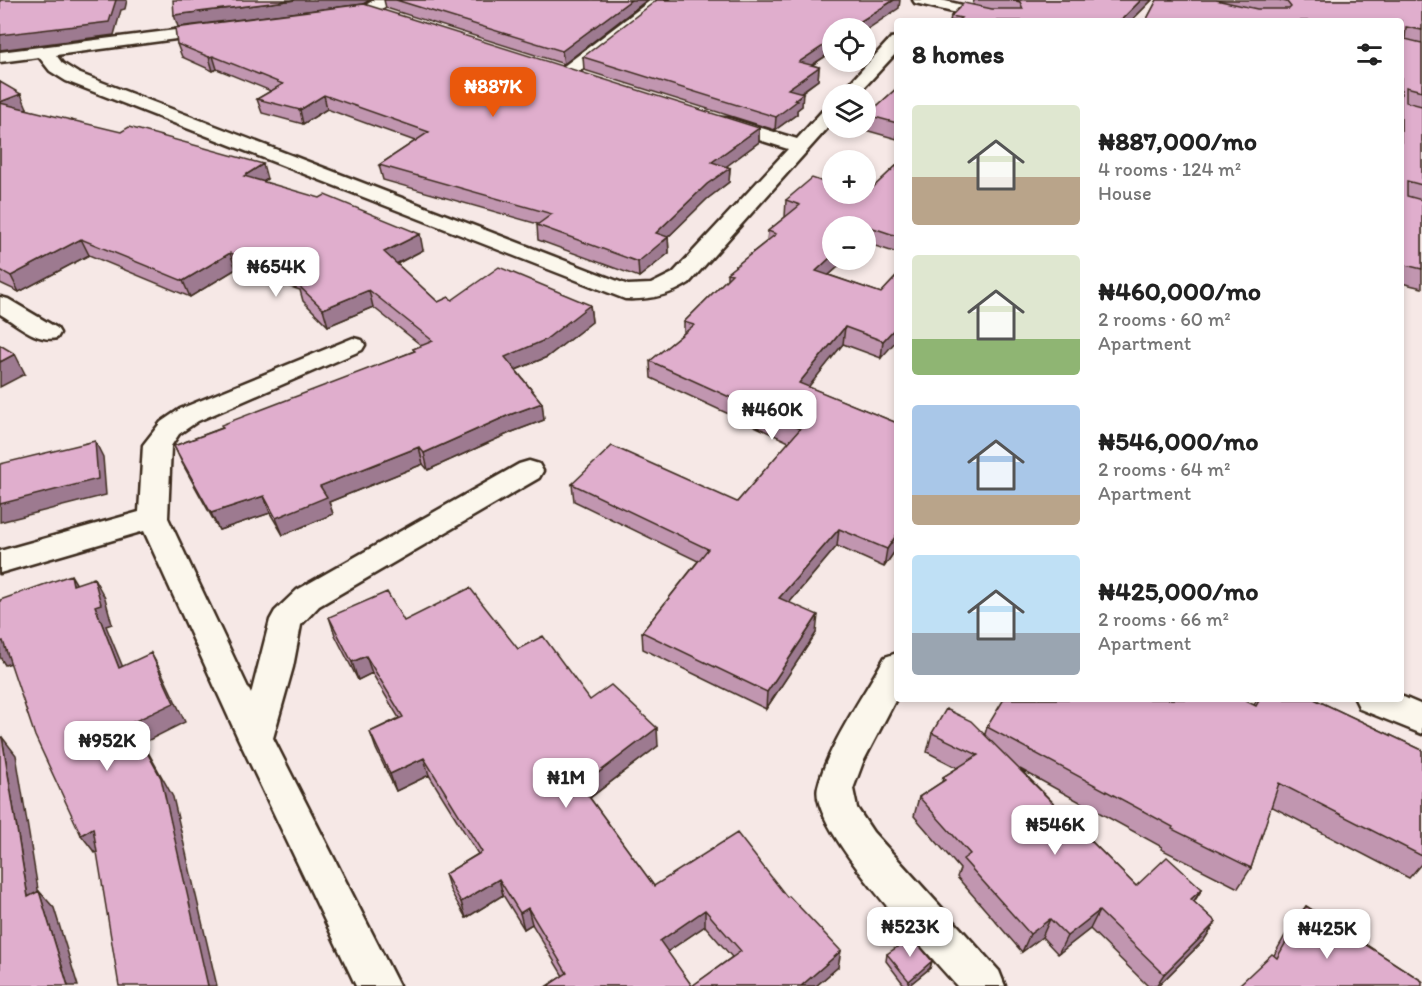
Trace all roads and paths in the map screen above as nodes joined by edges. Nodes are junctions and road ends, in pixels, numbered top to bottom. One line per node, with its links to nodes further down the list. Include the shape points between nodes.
1 (661, 0): 10 (street, via 560,71)
2 (927, 4): 5 (street)
3 (388, 8): 4 (street)
4 (320, 17)
5 (996, 18)
6 (233, 28): 8 (street)
7 (894, 45): 11 (street)
8 (44, 52): 9 (street); 14 (street, via 56,67 72,77 625,292 644,294 666,288 681,278)
9 (0, 57)
10 (588, 80)
11 (858, 84)
12 (700, 115): 14 (street)
13 (822, 123): 14 (street)
14 (801, 147)
15 (0, 304): 16 (street)
16 (48, 333)
17 (353, 345): 19 (street, via 189,415 170,428 157,445)
18 (529, 471): 24 (street, via 308,598 286,620)
19 (153, 518): 20 (street); 24 (street)
20 (0, 562)
21 (894, 671): 26 (street, via 846,759 835,789 840,814 860,844)
22 (1379, 702): 23 (street)
23 (1422, 720)
24 (255, 738): 25 (street)
25 (378, 986)
26 (984, 986)

